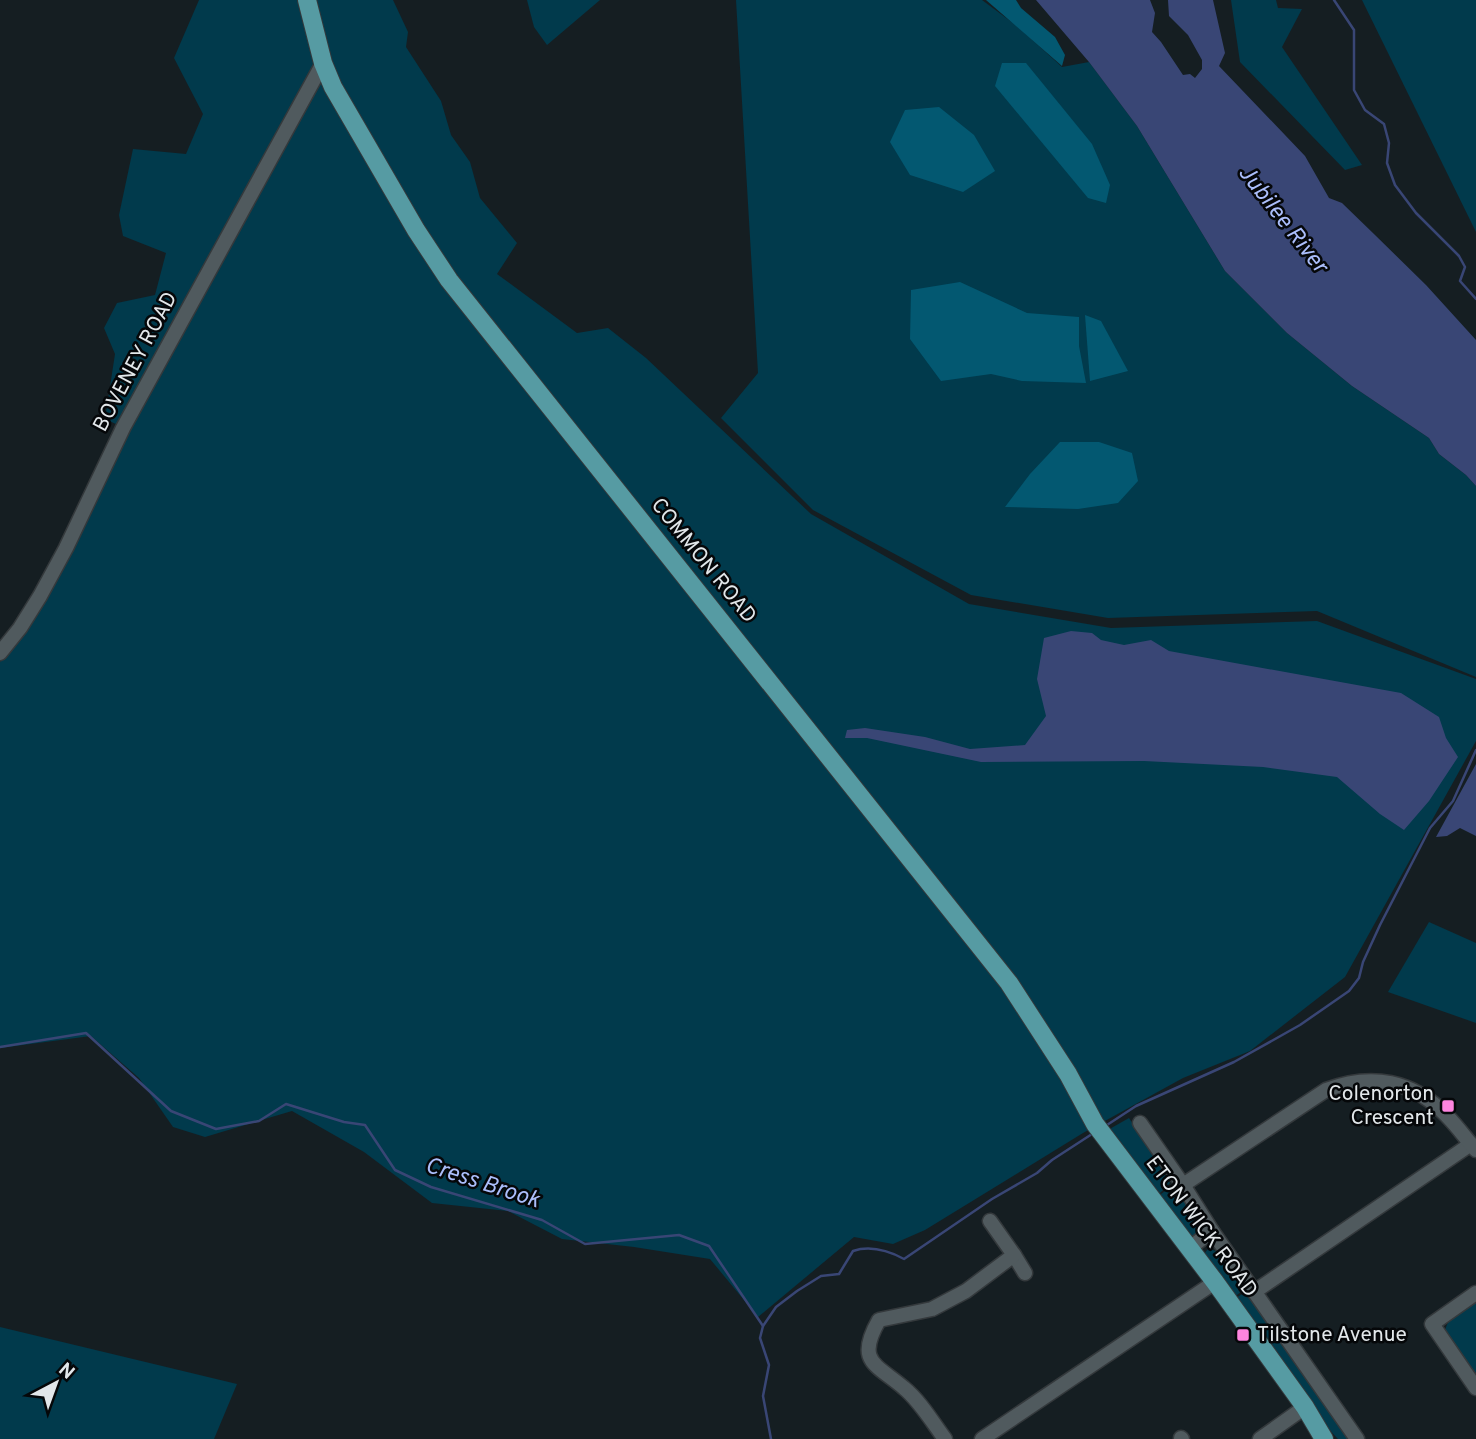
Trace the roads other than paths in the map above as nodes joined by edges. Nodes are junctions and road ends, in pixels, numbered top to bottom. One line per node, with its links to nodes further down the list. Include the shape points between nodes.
1 (307, 0): 2 (main road, COMMON ROAD)
2 (323, 63): 3 (main road, COMMON ROAD); 4 (street, BOVENEY ROAD)
3 (333, 87): 4 (street); 6 (main road, COMMON ROAD, via 449,280 1000,972)
4 (310, 90): 5 (street, BOVENEY ROAD, via 123,428 40,596)
5 (0, 653)
6 (1068, 1074): 12 (main road, ETON WICK ROAD, via 1095,1124)
7 (1140, 1124): 9 (street)
8 (1473, 1147): 9 (street, via 1446,1115 1416,1092 1378,1079 1344,1083 1326,1090); 16 (street)
9 (1186, 1183): 11 (street)
10 (990, 1221): 13 (street)
11 (1212, 1231): 12 (street); 16 (street)
12 (1190, 1248): 15 (main road, ETON WICK ROAD)
13 (1014, 1255): 14 (street); 20 (street, via 967,1291 932,1309 879,1320 869,1338 869,1358 877,1369 906,1389)
14 (1025, 1273)
15 (1215, 1282): 19 (main road, ETON WICK ROAD); 21 (street)
16 (1254, 1292): 24 (street)
17 (1476, 1293): 18 (street, via 1432,1324)
18 (1476, 1388)
19 (1305, 1407): 22 (street); 23 (main road, ETON WICK ROAD)
20 (945, 1439)
21 (982, 1439)
22 (1261, 1439)
23 (1324, 1439)
24 (1357, 1439)

